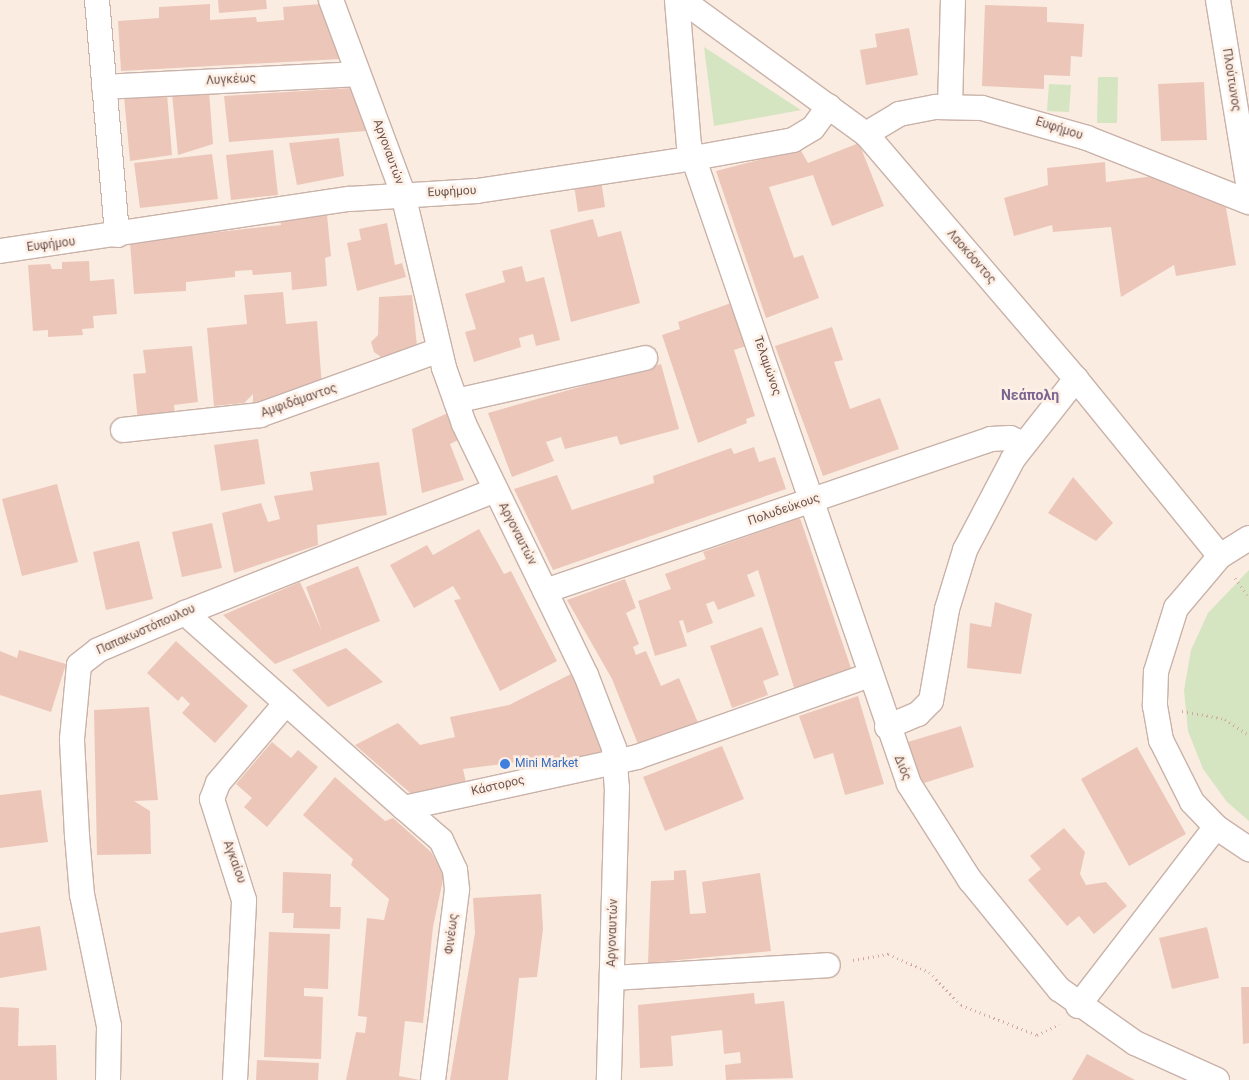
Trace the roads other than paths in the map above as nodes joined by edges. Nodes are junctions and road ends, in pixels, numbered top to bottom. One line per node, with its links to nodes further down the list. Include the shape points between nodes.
1 (97, 0): 8 (street)
2 (331, 0): 7 (street, Αργοναυτών)
3 (677, 0): 13 (street, Τελαμώνος)
4 (682, 0): 9 (street, Λαοκόοντος)
5 (953, 0): 10 (street)
6 (1218, 0): 12 (street, Πλούτωνος)
7 (358, 74): 8 (street, Λυγκέως); 15 (street, Αργοναυτών)
8 (104, 87): 17 (street)
9 (828, 106): 11 (street, Λαοκόοντος); 13 (street, Ευφήμου, via 813,128 793,140)
10 (950, 106): 11 (street, Ευφήμου, via 899,114); 16 (street, Ευφήμου, via 1025,118 1123,151)
11 (866, 134): 21 (street, Λαοκόοντος)
12 (1245, 146): 14 (street, Πλούτωνος)
13 (694, 158): 15 (street, Ευφήμου, via 477,191); 26 (street, Τελαμώνος)
14 (1249, 189)
15 (403, 194): 17 (street, Ευφήμου); 19 (street, Αργοναυτών)
16 (1249, 202)
17 (117, 235): 18 (street, Ευφήμου)
18 (0, 251)
19 (440, 350): 22 (street, Αργοναυτών); 23 (street, Αμφιδάμαντος, via 260,415)
20 (645, 358): 22 (street)
21 (1076, 379): 24 (street); 28 (street, Λαοκόοντος)
22 (456, 402): 25 (street, Αργοναυτών)
23 (123, 430)
24 (1023, 444): 26 (street, Πολυδεύκους, via 1010,438 991,438); 33 (street, via 965,550 947,609 931,701 918,714)
25 (495, 490): 29 (street, Αργοναυτών); 30 (street, Παπακωστόπουλου)
26 (814, 499): 29 (street, Πολυδεύκους); 31 (street, Τελαμώνος)
27 (1249, 538): 28 (street)
28 (1220, 556): 36 (street, via 1176,608 1159,656 1155,706 1174,773 1192,802)
29 (545, 591): 34 (street, Αργοναυτών, via 605,721)
30 (185, 613): 32 (street); 41 (street, Παπακωστόπουλου, via 98,650 76,671 72,762 76,827 82,894 109,1026)
31 (870, 675): 33 (street, Τελαμώνος); 34 (street, Κάστορος)
32 (286, 703): 35 (street); 42 (street, Αγκαίου, via 218,783 212,799 244,900)
33 (887, 727): 40 (street, Διός, via 909,784 950,852 1026,954)
34 (616, 761): 35 (street, Κάστορος); 39 (street, Αργοναυτών)
35 (404, 808): 43 (street, Φινέως, via 441,840 455,870 457,890)
36 (1216, 827): 37 (street); 40 (street)
37 (1249, 849)
38 (828, 965): 39 (street)
39 (612, 978): 44 (street, Αργοναυτών)
40 (1078, 1006): 45 (street, Διός, via 1135,1043)
41 (108, 1080)
42 (235, 1080)
43 (433, 1080)
44 (609, 1080)
45 (1217, 1080)

